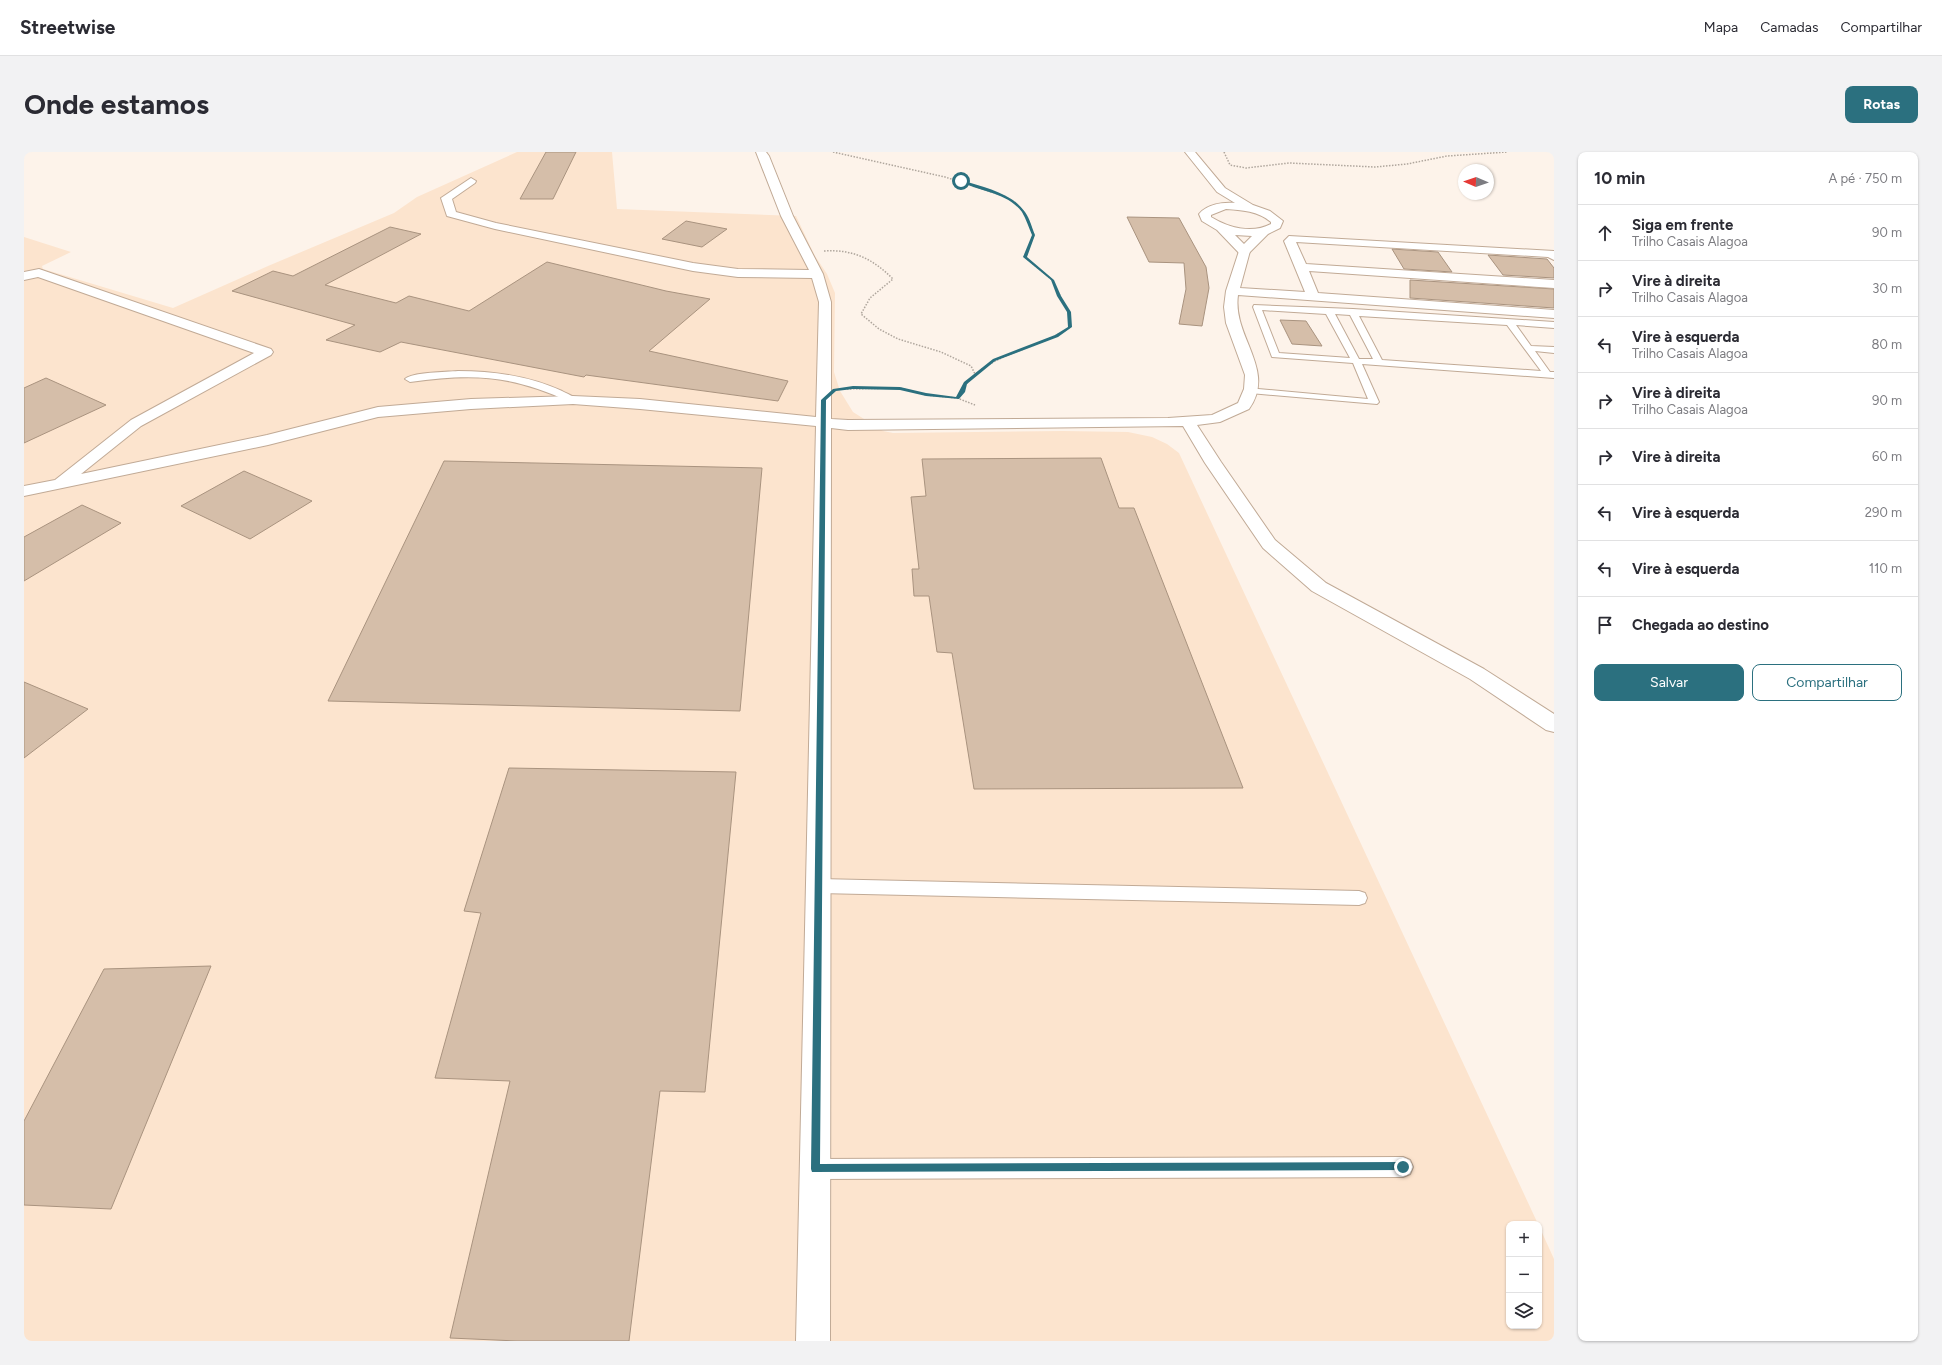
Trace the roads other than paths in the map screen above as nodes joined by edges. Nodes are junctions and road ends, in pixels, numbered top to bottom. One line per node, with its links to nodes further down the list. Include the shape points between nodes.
1 (761, 152): 12 (street, via 786,216)
2 (1190, 152): 4 (street)
3 (471, 181): 12 (street, via 446,198 451,214 495,226 693,267 738,273)
4 (1221, 190): 5 (street, via 1221,199); 6 (street)
5 (1216, 207): 6 (street); 7 (street, via 1205,214 1206,218)
6 (1250, 208): 8 (street, via 1272,216 1277,221 1276,226)
7 (1221, 228): 8 (street); 9 (street)
8 (1263, 232): 9 (street)
9 (1244, 251): 15 (street)
10 (1554, 256): 11 (street, via 1293,238 1290,241)
11 (1301, 267): 14 (street); 16 (street)
12 (817, 274): 30 (street, via 825,302)
13 (24, 276): 32 (street, via 39,273 266,352 136,423)
14 (1554, 284)
15 (1232, 291): 16 (street); 28 (street, via 1231,315 1240,346 1252,368)
16 (1314, 298): 19 (street)
17 (1329, 311): 18 (lane); 24 (lane); 24 (lane, via 1257,307 1275,355)
18 (1353, 312): 20 (lane); 25 (lane)
19 (1554, 314)
20 (1509, 322): 21 (lane); 22 (lane)
21 (1554, 325)
22 (1528, 348): 23 (lane); 26 (lane)
23 (1554, 350)
24 (1356, 361): 25 (lane); 28 (lane, via 1374,402)
25 (1379, 363): 26 (lane)
26 (1551, 375)
27 (410, 380): 29 (lane, via 463,373 538,385)
28 (1250, 390): 31 (street, via 1244,406 1215,419)
29 (574, 400): 30 (street); 32 (street, via 471,404 378,412 268,440)
30 (824, 412): 31 (street, via 965,425); 35 (street)
31 (1187, 421): 34 (street, via 1269,544 1319,586 1477,674)
32 (58, 484): 33 (street)
33 (24, 491)
34 (1554, 724)
35 (819, 886): 36 (lane); 38 (street)
36 (1359, 898)
37 (1403, 1167): 38 (lane)
38 (815, 1169): 39 (street)
39 (813, 1341)

